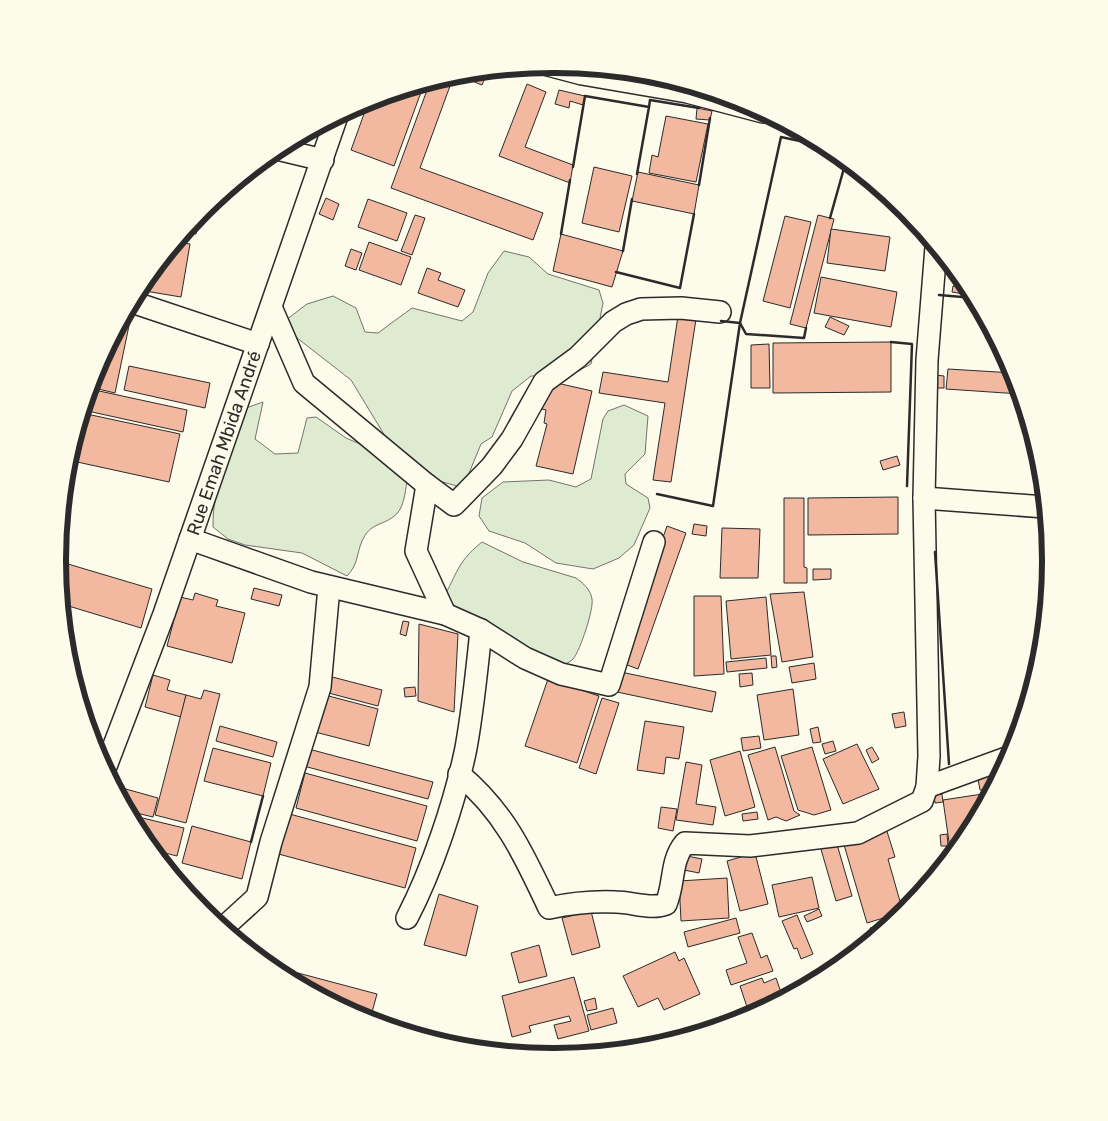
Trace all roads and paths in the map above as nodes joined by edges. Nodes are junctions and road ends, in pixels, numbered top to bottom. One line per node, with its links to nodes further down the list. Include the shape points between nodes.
1 (588, 74): 2 (street)
2 (699, 95)
3 (334, 125): 5 (street, Rue Emah Mbida André)
4 (288, 152): 5 (street)
5 (322, 160): 8 (street, Rue Emah Mbida André)
6 (935, 257): 12 (street)
7 (139, 304): 10 (street)
8 (272, 307): 10 (street, Rue Emah Mbida André); 11 (street, via 304,383)
9 (720, 312): 11 (street, via 681,308 641,309 626,314 544,382 512,439 492,466 454,506)
10 (258, 344): 14 (street, Rue Emah Mbida André)
11 (427, 485): 17 (street, via 416,551)
12 (924, 498): 13 (street); 22 (street)
13 (1039, 507)
14 (190, 539): 16 (street); 19 (street, Rue Emah Mbida André)
15 (654, 542): 18 (street, via 609,685 561,674 525,658)
16 (328, 587): 17 (street); 24 (street, via 320,687 257,897)
17 (445, 614): 18 (street)
18 (481, 630): 21 (street, via 472,709)
19 (109, 759)
20 (998, 761): 22 (street)
21 (458, 774): 22 (street, via 497,812 514,837 549,908 580,902 618,902 657,908 666,904 678,851 685,843 750,846 858,833 922,801); 23 (street, via 418,898)
22 (927, 787)
23 (407, 918)
24 (229, 924)

